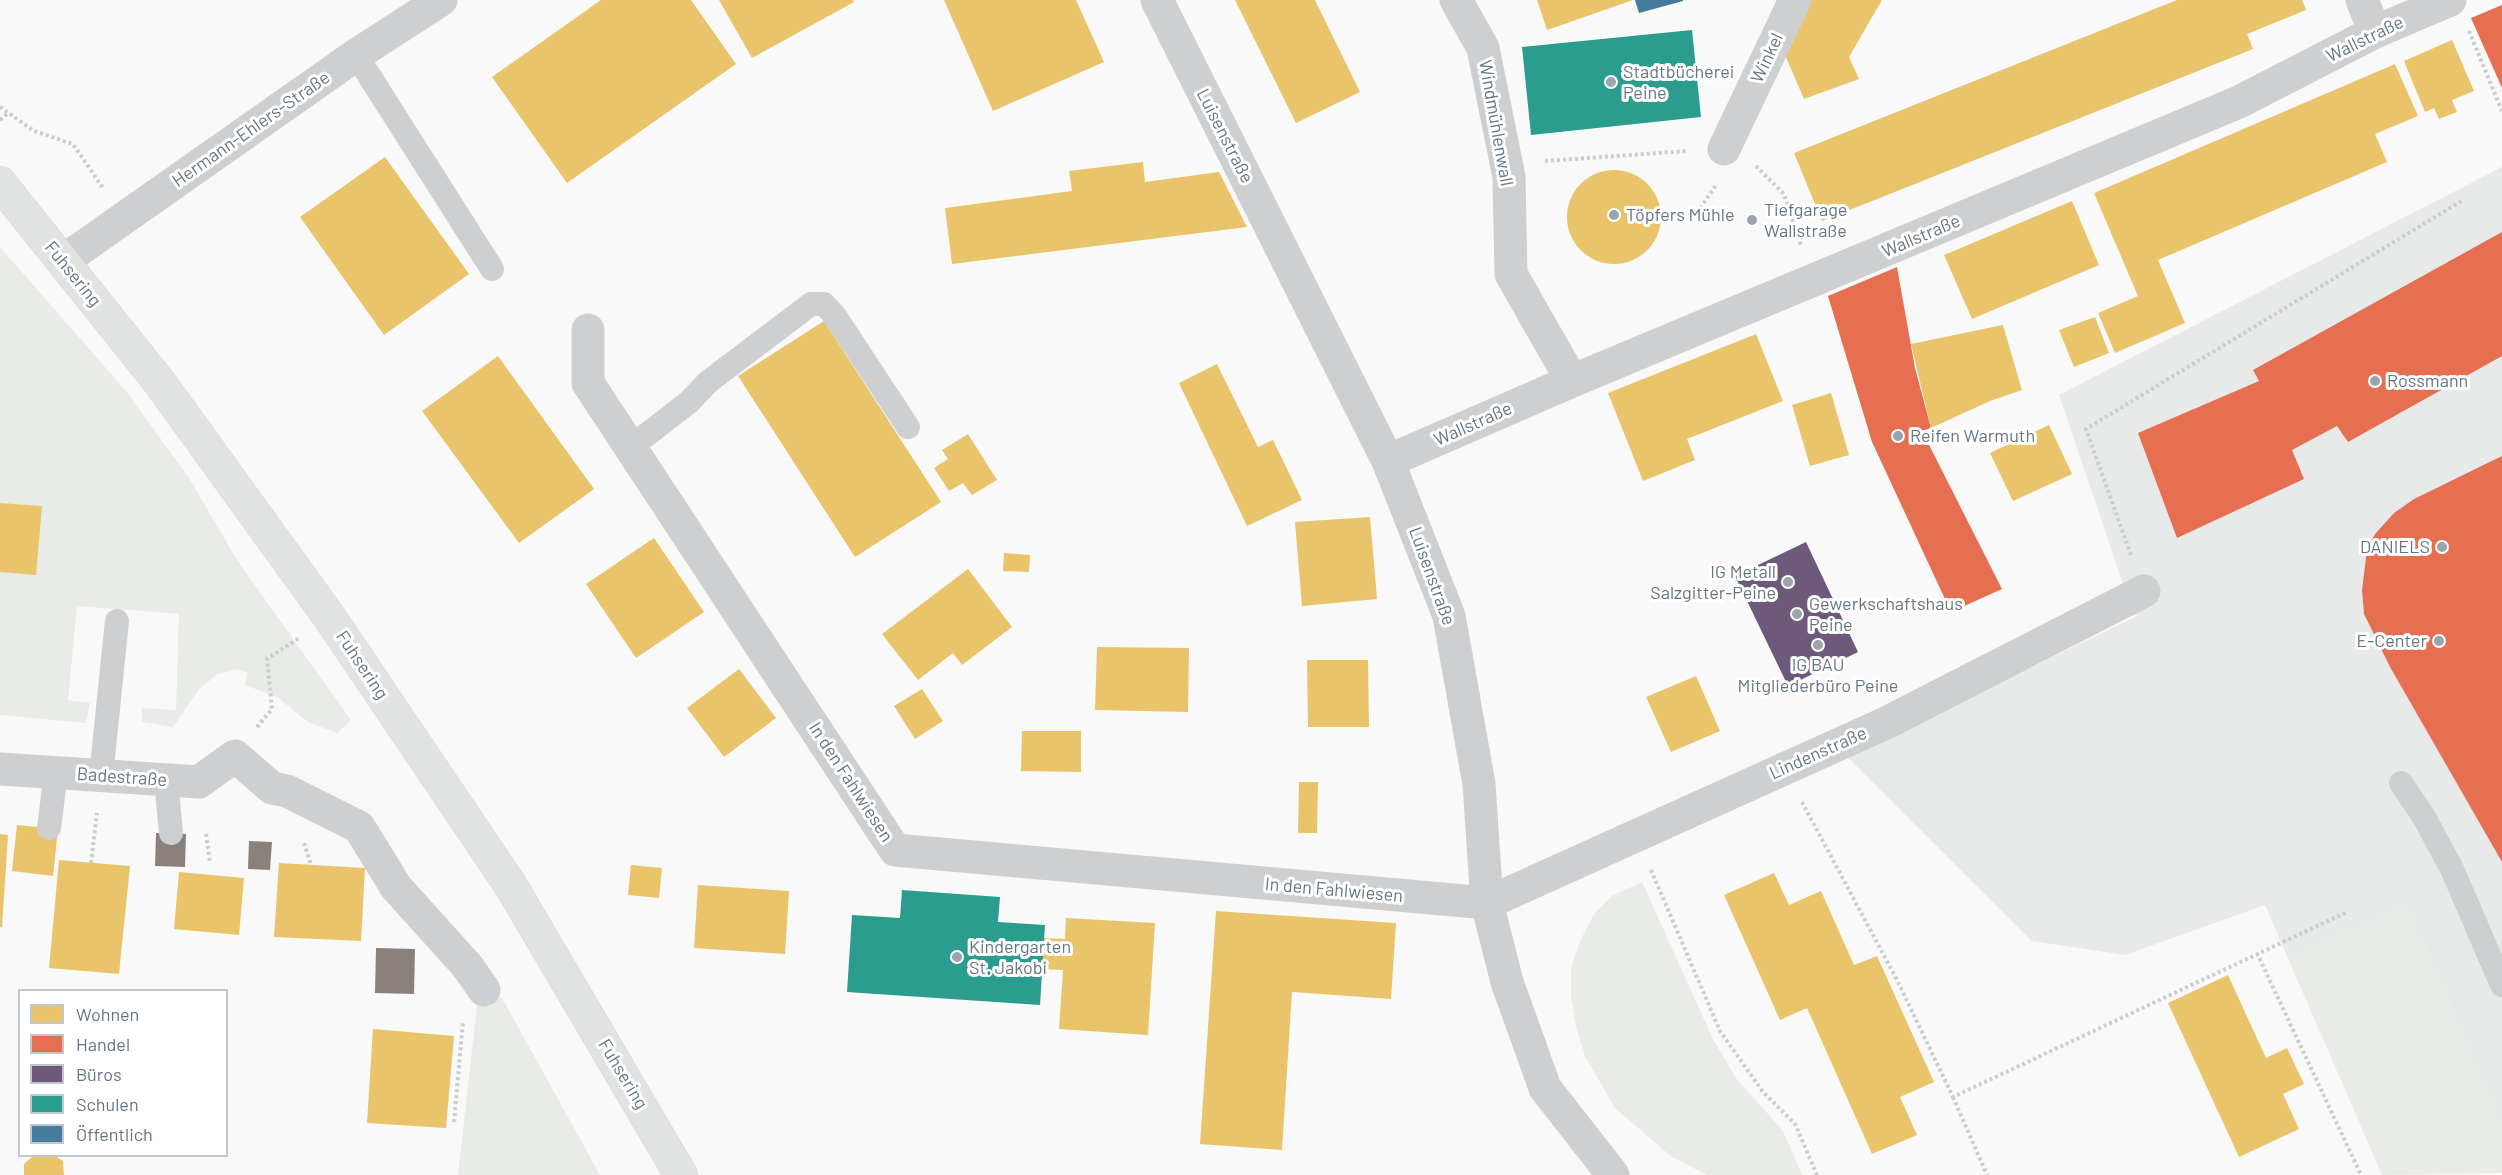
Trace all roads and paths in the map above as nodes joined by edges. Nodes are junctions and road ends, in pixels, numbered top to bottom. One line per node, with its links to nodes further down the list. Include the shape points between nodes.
1 (441, 0): 8 (street, Hermann-Ehlers-Straße)
2 (1157, 0): 26 (street, Luisenstraße)
3 (1456, 0): 23 (street, Windmühlenwall, via 1483,48 1506,165 1511,274)
4 (1795, 0): 14 (street, Winkel)
5 (2362, 0): 7 (street)
6 (2457, 10): 7 (street, Wallstraße); 10 (path)
7 (2375, 32): 21 (street, Wallstraße, via 2240,102)
8 (356, 56): 17 (street, Hermann-Ehlers-Straße); 20 (lane)
9 (0, 106): 11 (path)
10 (2502, 111)
11 (7, 114): 12 (path); 17 (path, via 34,131 73,144)
12 (0, 120)
13 (1549, 159): 14 (path)
14 (1732, 163): 18 (path); 21 (path, via 1784,194)
15 (0, 183): 19 (street, Fuhsering)
16 (2463, 200): 27 (path, via 2086,429)
17 (123, 219): 19 (street, Hermann-Ehlers-Straße)
18 (1690, 223)
19 (63, 261): 28 (street, Fuhsering, via 160,382)
20 (492, 269)
21 (1813, 282): 23 (street, Wallstraße)
22 (588, 330): 25 (street, In den Fahlwiesen, via 588,383)
23 (1572, 381): 26 (street, Wallstraße)
24 (908, 427): 25 (lane, via 835,316 824,304 811,304)
25 (631, 447): 41 (street, In den Fahlwiesen, via 895,850)
26 (1388, 461): 41 (street, Luisenstraße, via 1449,616 1479,784)
27 (2144, 591): 31 (street, Lindenstraße, via 1886,723)
28 (330, 618): 30 (path, via 267,659 272,709); 48 (street, Fuhsering, via 511,886)
29 (117, 621): 34 (lane)
30 (235, 756): 35 (street, Badestraße, via 199,782); 44 (street, via 272,789 287,791 359,827 396,887)
31 (1784, 768): 39 (street, Lindenstraße); 46 (path, via 1897,980)
32 (0, 769): 33 (street, Badestraße)
33 (57, 772): 34 (street, Badestraße); 37 (lane)
34 (102, 776): 35 (street, Badestraße); 40 (path)
35 (166, 780): 38 (lane)
36 (2401, 783): 45 (lane, via 2452,869)
37 (49, 828)
38 (171, 833)
39 (1636, 836): 41 (street, Lindenstraße); 50 (path, via 1720,1031 1763,1092 1795,1124)
40 (91, 863)
41 (1486, 903): 49 (street, Luisenstraße, via 1507,982 1545,1088)
42 (2347, 912): 43 (path)
43 (2257, 953): 46 (path); 52 (path)
44 (476, 978): 47 (path)
45 (2502, 985)
46 (1953, 1096): 51 (path)
47 (454, 1122)
48 (681, 1175)
49 (1612, 1175)
50 (1817, 1175)
51 (1987, 1175)
52 (2361, 1175)

